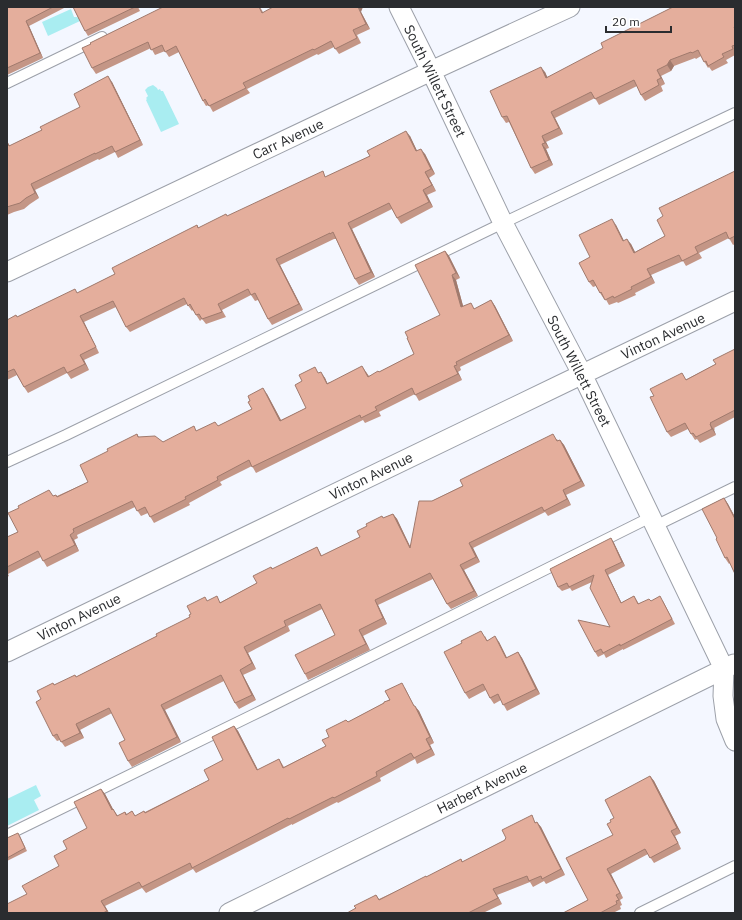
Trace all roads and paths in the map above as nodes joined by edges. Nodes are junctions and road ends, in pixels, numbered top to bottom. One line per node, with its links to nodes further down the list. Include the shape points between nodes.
1 (399, 7): 4 (street, South Willett Street)
2 (570, 7): 4 (street, Carr Avenue)
3 (114, 31): 5 (lane)
4 (431, 71): 7 (street, South Willett Street); 8 (street, Carr Avenue)
5 (7, 83)
6 (735, 113): 7 (lane)
7 (503, 223): 10 (street, South Willett Street); 11 (lane)
8 (7, 272)
9 (735, 302): 10 (street, Vinton Avenue)
10 (582, 374): 13 (street, South Willett Street); 14 (street, Vinton Avenue)
11 (7, 462)
12 (735, 486): 13 (lane)
13 (653, 521): 15 (street, South Willett Street); 17 (lane)
14 (7, 652)
15 (729, 666): 16 (street, South Willett Street, via 723,696 726,719); 19 (street, Harbert Avenue)
16 (735, 741)
17 (7, 836)
18 (735, 866): 20 (lane)
19 (230, 913)
20 (640, 913)

